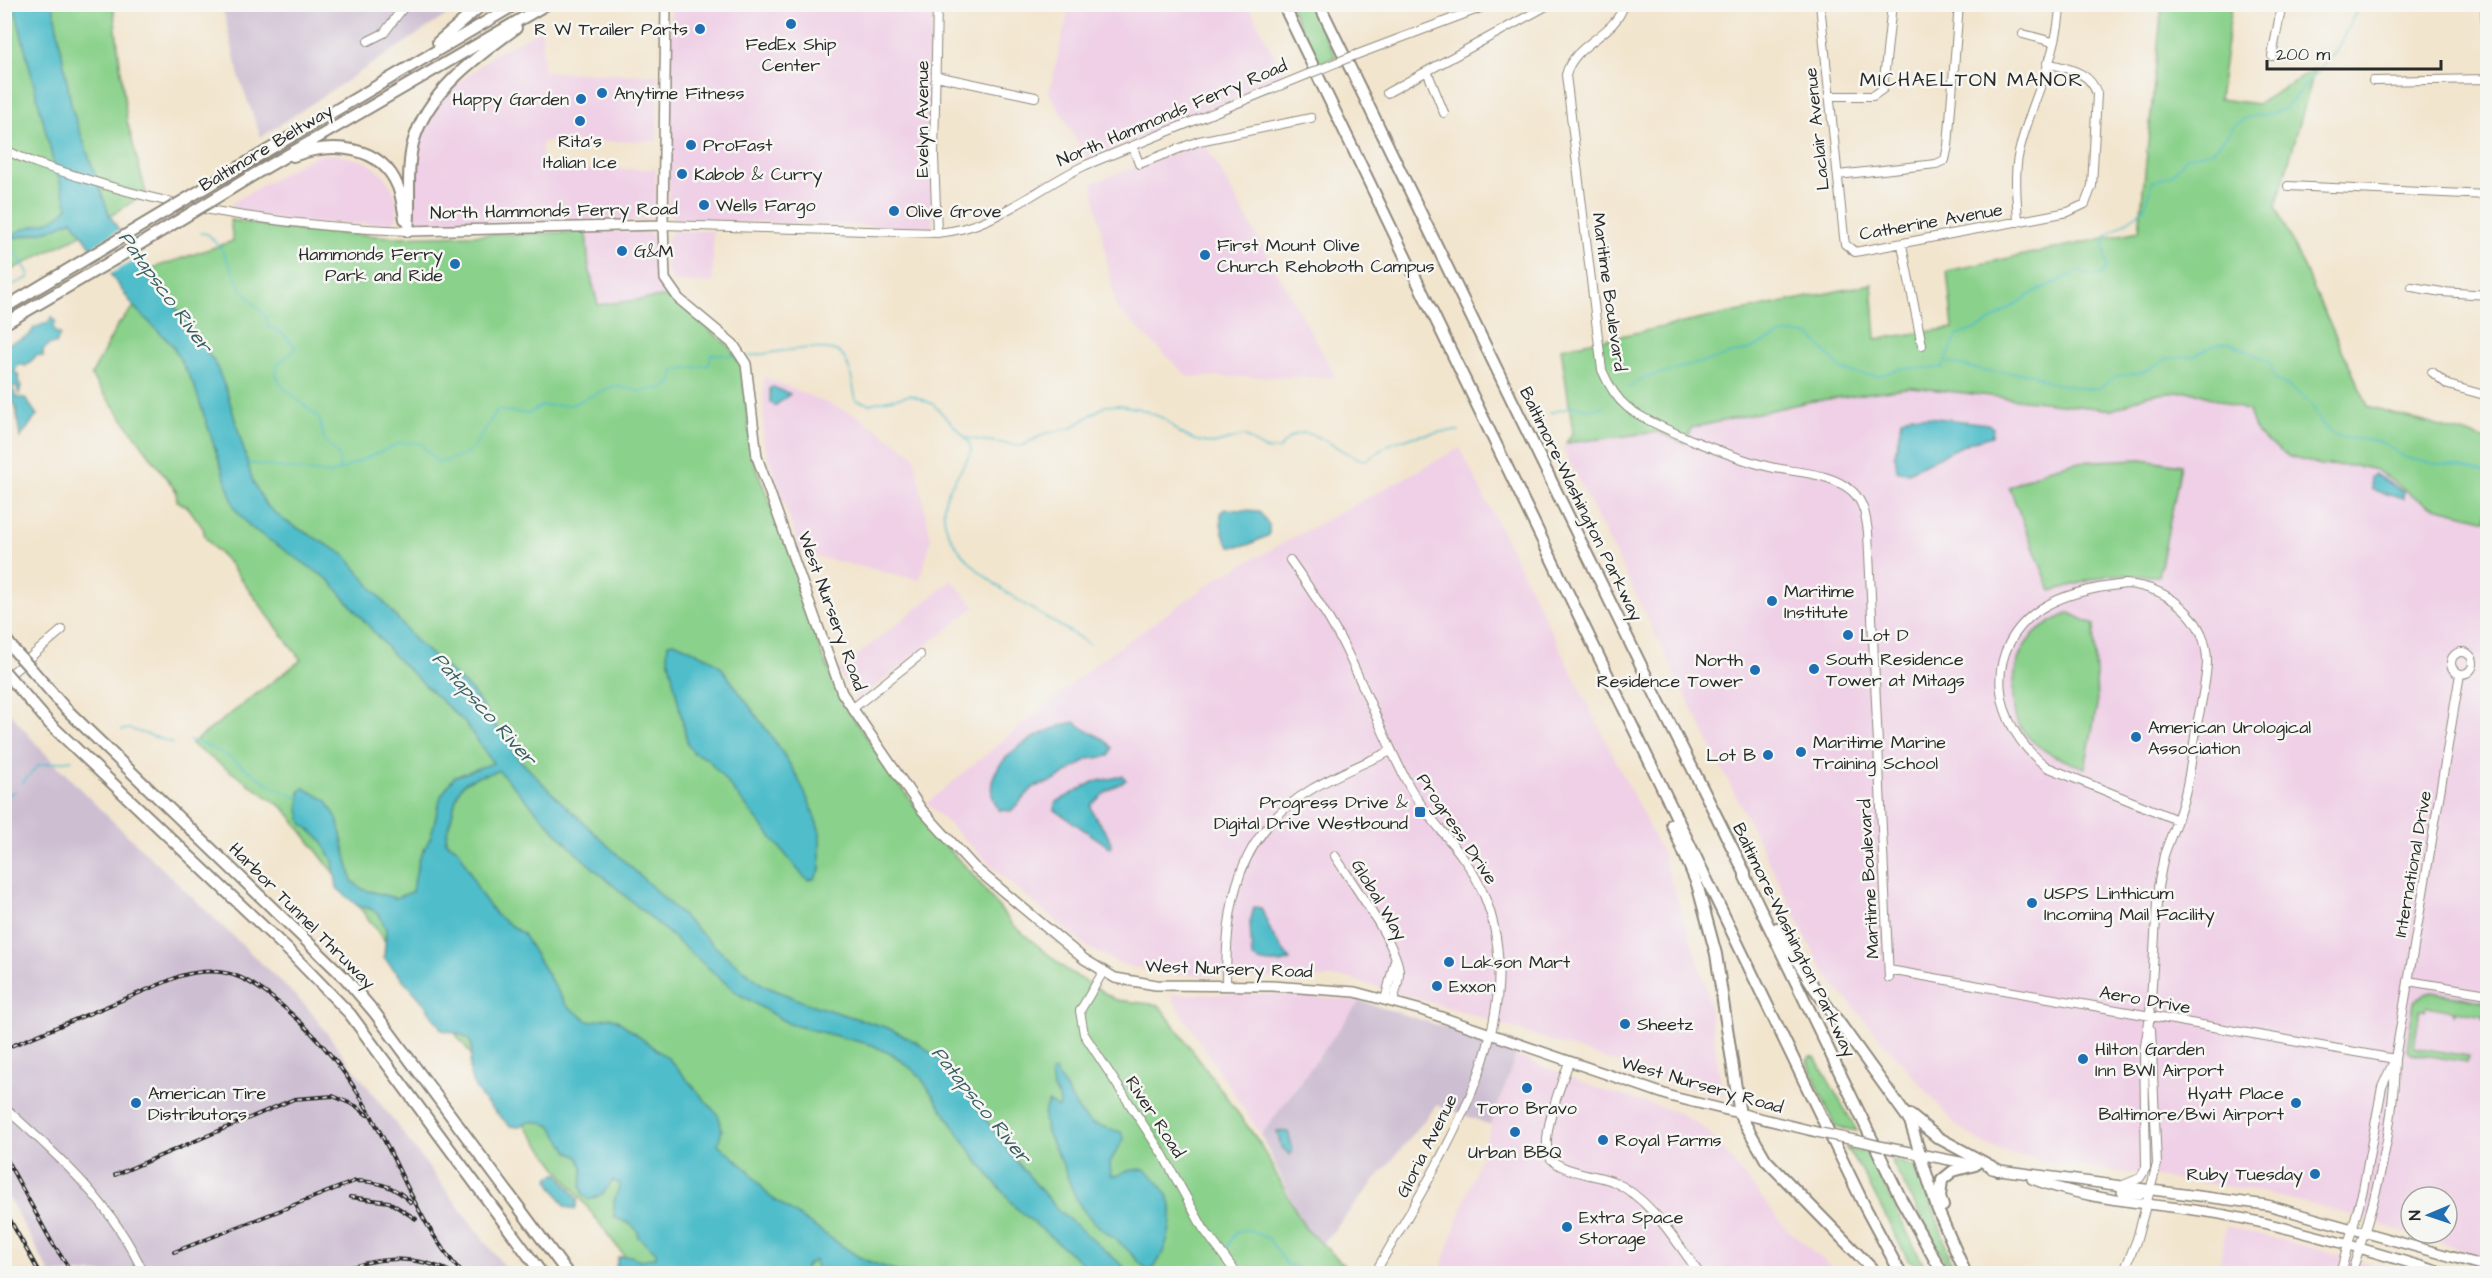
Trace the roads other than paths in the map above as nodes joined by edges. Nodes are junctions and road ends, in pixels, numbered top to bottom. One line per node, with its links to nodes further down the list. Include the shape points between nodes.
1 (406, 4): 19 (street, via 384,33)
2 (483, 4): 27 (highway, via 447,36)
3 (516, 4): 27 (highway, Baltimore Beltway)
4 (548, 4): 36 (highway, Baltimore Beltway); 42 (highway, via 466,66 427,114 411,154)
5 (666, 4): 41 (main road, West Nursery Road)
6 (938, 4): 24 (street, Evelyn Avenue)
7 (1283, 4): 60 (highway)
8 (1319, 4): 65 (highway, Baltimore-Washington Parkway)
9 (1491, 4): 34 (street, North Hammonds Ferry Road, bridge)
10 (1550, 4): 23 (street)
11 (1624, 4): 67 (street, Maritime Boulevard, via 1618,20 1572,58 1566,75 1602,370 1615,396 1647,420 1753,463 1833,480 1860,500 1868,532)
12 (1820, 4): 29 (street, Laclair Avenue)
13 (1892, 4): 29 (street, via 1883,89 1872,96)
14 (1959, 4): 37 (street, via 1945,160)
15 (2060, 4): 20 (street)
16 (2282, 4): 21 (street)
17 (2485, 4): 25 (street)
18 (2023, 34): 20 (street)
19 (368, 41)
20 (2053, 42): 22 (street)
21 (2272, 56)
22 (2048, 63): 40 (street, via 2019,155); 40 (street, Catherine Avenue, via 2083,74 2095,87 2092,186 2085,204 2078,209)
23 (1427, 71): 28 (street); 32 (street)
24 (936, 76): 30 (street); 43 (street, Evelyn Avenue)
25 (2487, 79): 26 (street); 31 (street)
26 (2373, 81)
27 (376, 84): 48 (highway, Baltimore Beltway, bridge)
28 (1387, 93)
29 (1829, 96): 37 (street, Laclair Avenue)
30 (1035, 97)
31 (2487, 101)
32 (1444, 113)
33 (1311, 118): 34 (street, via 1199,141 1139,164)
34 (1133, 147): 43 (street, North Hammonds Ferry Road, via 1059,178 986,221)
35 (4, 149): 42 (street, North Hammonds Ferry Road, via 114,188 223,214 333,228)
36 (267, 167): 42 (highway, via 323,148 362,152 392,175 402,197); 49 (highway, Baltimore Beltway, bridge)
37 (1838, 175): 45 (street, Laclair Avenue, via 1844,237)
38 (2288, 186): 39 (street)
39 (2487, 195)
40 (2018, 222): 44 (street, Catherine Avenue)
41 (663, 225): 42 (main road, North Hammonds Ferry Road); 43 (street, North Hammonds Ferry Road); 61 (main road, West Nursery Road, via 664,277 669,287 734,344 746,364 757,456 832,671)
42 (408, 231)
43 (937, 233)
44 (1902, 245): 45 (street, Catherine Avenue, via 1861,252); 50 (street)
45 (1850, 249)
46 (2412, 287): 47 (street)
47 (2487, 295)
48 (4, 308)
49 (4, 324)
50 (1922, 345)
51 (2433, 372): 52 (street, via 2448,385)
52 (2487, 396)
53 (1290, 560): 62 (street, Progress Drive, via 1341,642)
54 (62, 630): 59 (street)
55 (4, 637): 96 (highway, Harbor Tunnel Thruway, bridge, via 65,708 346,979)
56 (921, 655): 61 (street)
57 (4, 671): 95 (highway, Harbor Tunnel Thruway, bridge, via 51,724 350,1014)
58 (2460, 674): 68 (street, International Drive)
59 (4, 679)
60 (1612, 687): 78 (highway, via 1697,884 1716,954); 100 (highway)
61 (852, 710): 66 (main road, West Nursery Road, via 922,810 954,848)
62 (1391, 751): 69 (street, via 1311,790 1275,819 1258,840 1240,873 1231,901); 73 (street, Progress Drive, via 1412,792 1466,863 1485,898 1498,964)
63 (2177, 820): 63 (street, via 2047,767 2019,741 2003,707 2001,674 2015,635 2041,609 2068,596 2109,586 2140,585 2171,597 2194,621 2206,651 2205,676 2186,792); 72 (street, via 2158,887)
64 (1335, 856): 71 (street, Global Way, via 1387,940 1395,960 1399,975)
65 (1745, 873): 76 (highway, via 1815,989); 101 (highway, Baltimore-Washington Parkway, via 1882,1160)
66 (1103, 972): 69 (main road, West Nursery Road, via 1140,984); 97 (street, River Road, via 1080,1011 1084,1034 1158,1148 1203,1228)
67 (1889, 974): 72 (street, Aero Drive)
68 (2408, 981): 70 (street); 74 (street, International Drive)
69 (1226, 986): 71 (main road, West Nursery Road, via 1334,989)
70 (2487, 994)
71 (1389, 1001): 73 (main road, West Nursery Road)
72 (2150, 1016): 74 (street, Aero Drive); 83 (street, via 2144,1052 2146,1168 2140,1178); 84 (street, via 2157,1141)
73 (1491, 1034): 75 (main road, West Nursery Road); 92 (street, Gloria Avenue, via 1465,1113)
74 (2395, 1059): 87 (street, International Drive, via 2382,1087 2363,1190); 88 (street, International Drive, via 2395,1095 2388,1136)
75 (1569, 1062): 78 (main road, West Nursery Road); 98 (street, via 1549,1132 1550,1157 1559,1165 1625,1188 1654,1214)
76 (1901, 1106): 79 (highway); 81 (highway, via 1937,1137)
77 (4, 1107): 94 (street, via 93,1191 120,1227)
78 (1740, 1115): 79 (main road, West Nursery Road, bridge); 99 (highway, via 1771,1166)
79 (1922, 1154): 80 (main road, West Nursery Road); 89 (highway, via 1937,1208)
80 (1975, 1165): 81 (main road, West Nursery Road); 89 (highway, via 1947,1174 1942,1180 1940,1197)
81 (1998, 1170): 82 (main road, West Nursery Road)
82 (2018, 1174): 83 (main road, West Nursery Road); 85 (main road, West Nursery Road)
83 (2120, 1186): 84 (main road, West Nursery Road)
84 (2151, 1189): 85 (main road, via 2141,1194 2076,1186); 86 (street); 87 (main road, West Nursery Road, via 2267,1204)
85 (2064, 1191): 86 (main road, West Nursery Road)
86 (2147, 1203): 90 (main road, West Nursery Road, via 2255,1220); 103 (street)
87 (2351, 1228): 88 (main road, West Nursery Road); 90 (street, International Drive)
88 (2365, 1232): 91 (street, International Drive); 93 (main road, West Nursery Road)
89 (1952, 1238): 102 (highway)
90 (2348, 1245): 91 (main road, West Nursery Road); 104 (street, International Drive)
91 (2360, 1248): 105 (street, International Drive); 106 (main road, West Nursery Road)
92 (1379, 1266)
93 (2487, 1267)
94 (144, 1274)
95 (542, 1274)
96 (568, 1274)
97 (1237, 1274)
98 (1700, 1274)
99 (1877, 1274)
100 (1901, 1274)
101 (1943, 1274)
102 (1966, 1274)
103 (2123, 1274)
104 (2340, 1274)
105 (2351, 1274)
106 (2447, 1274)

